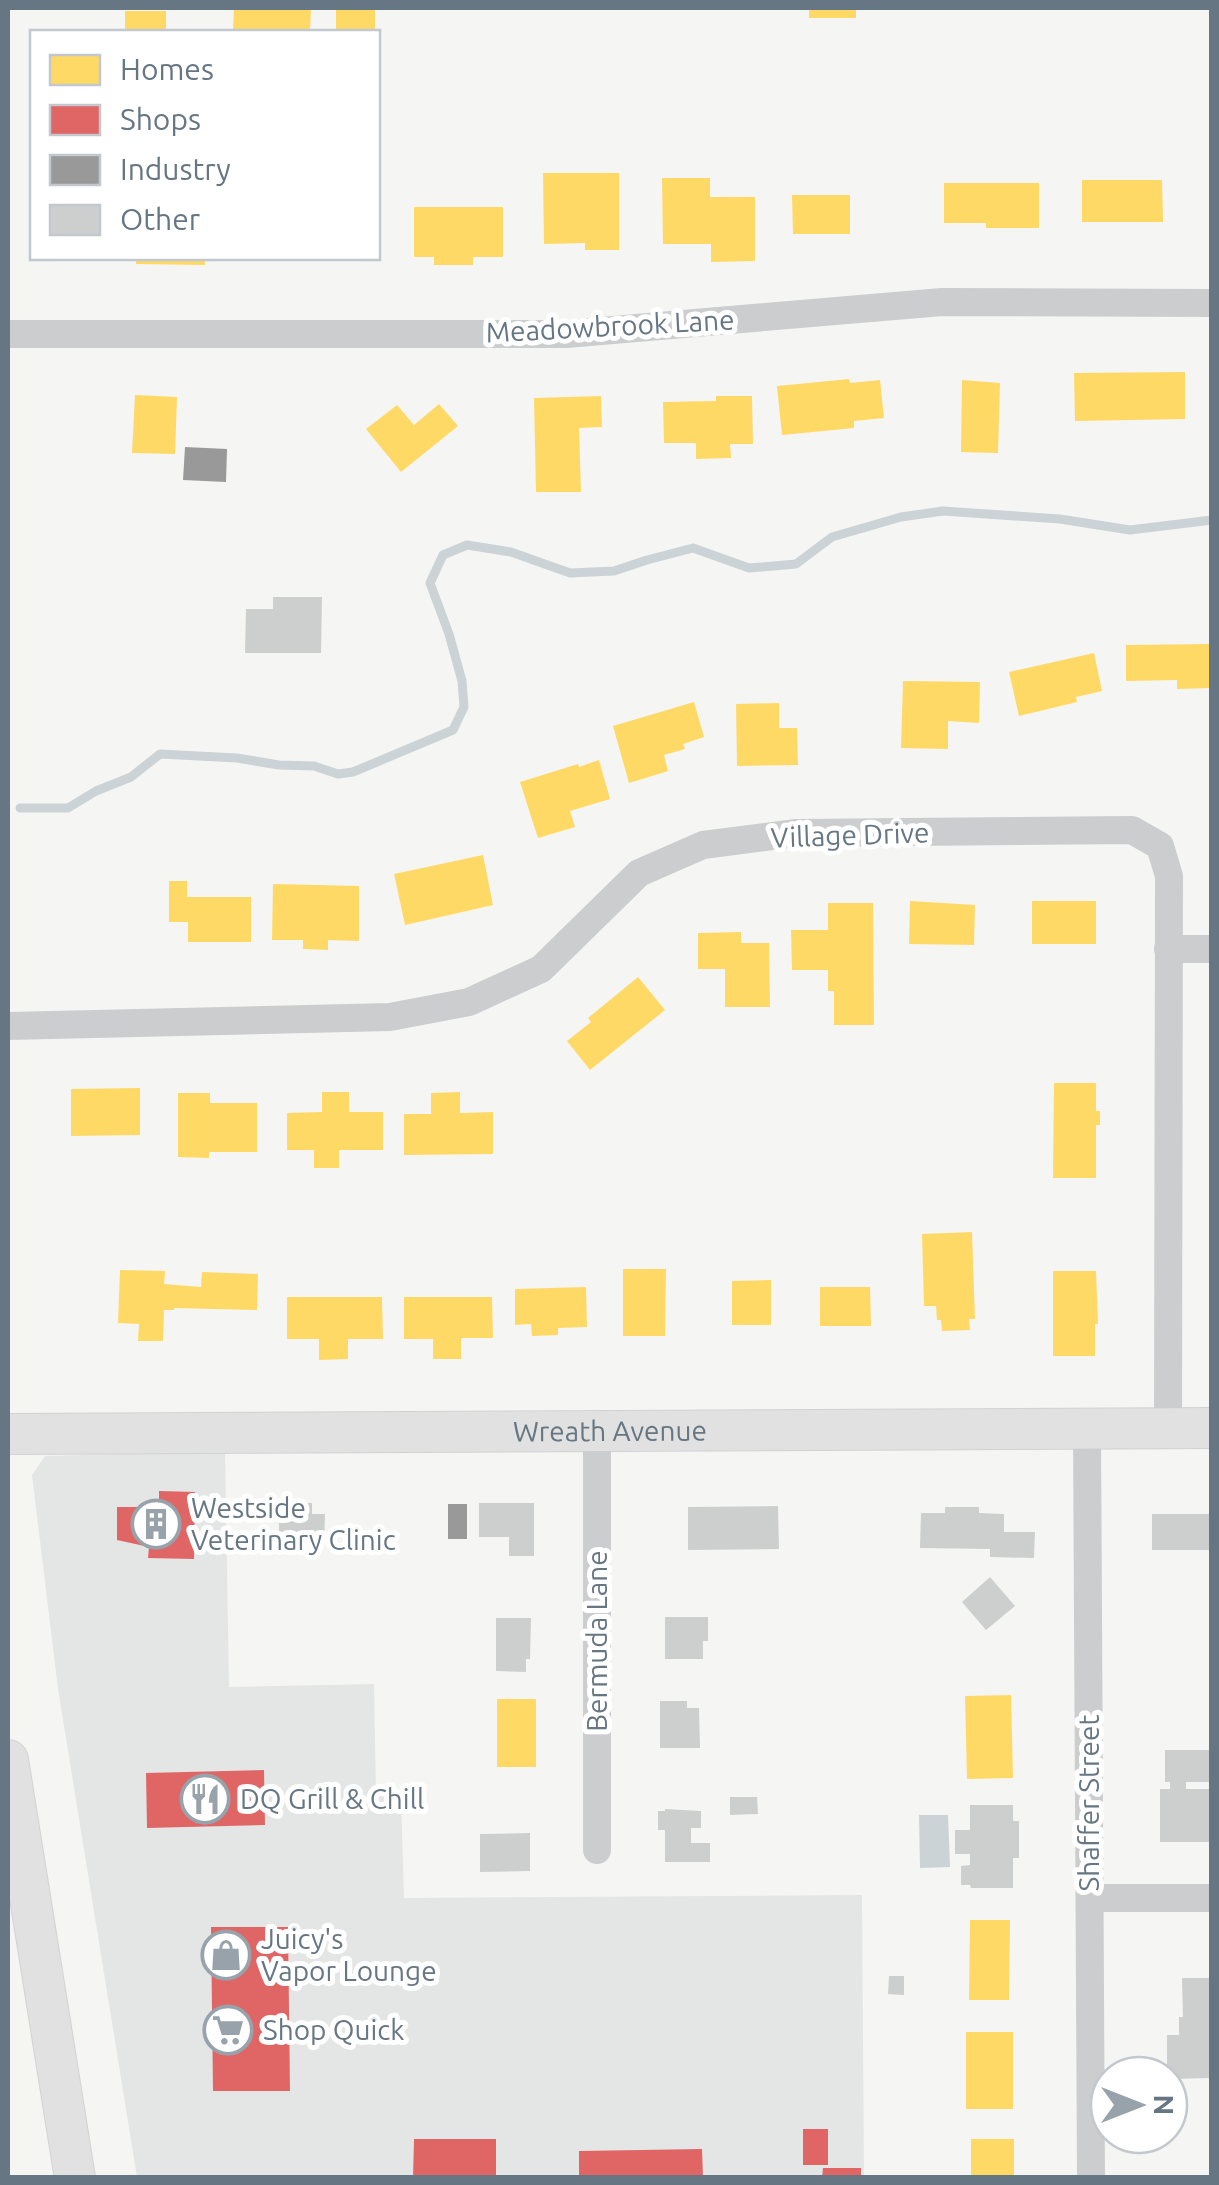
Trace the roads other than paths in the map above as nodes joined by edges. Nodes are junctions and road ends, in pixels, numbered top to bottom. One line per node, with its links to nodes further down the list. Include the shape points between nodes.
1 (1212, 303): 2 (street, Meadowbrook Lane, via 942,302 566,334)
2 (8, 334)
3 (1168, 949): 4 (street); 5 (street, Village Drive, via 1169,876 1160,846 1132,830 796,833 704,845 639,873 541,970 469,1002 390,1017); 7 (street, Village Drive)
4 (1212, 949)
5 (8, 1026)
6 (1086, 1428): 7 (street, Wreath Avenue); 9 (street, Wreath Avenue); 13 (street, Shaffer Street)
7 (1168, 1428): 8 (street, Wreath Avenue)
8 (1212, 1428)
9 (597, 1430): 10 (street, Wreath Avenue); 12 (street, Bermuda Lane)
10 (8, 1434)
11 (8, 1760): 15 (street)
12 (597, 1850)
13 (1090, 1898): 14 (street); 16 (street, Shaffer Street)
14 (1212, 1898)
15 (75, 2178)
16 (1091, 2178)

